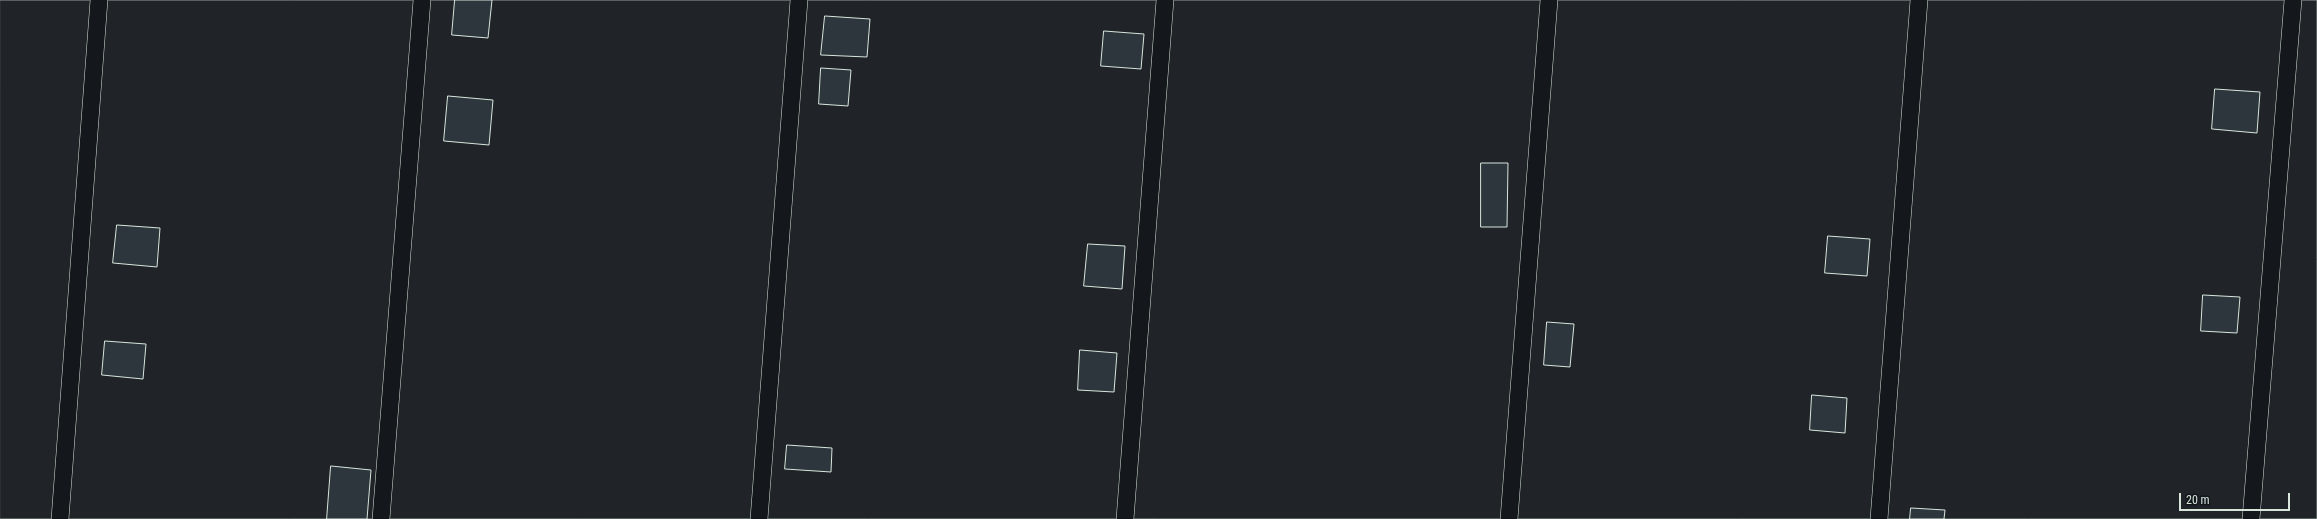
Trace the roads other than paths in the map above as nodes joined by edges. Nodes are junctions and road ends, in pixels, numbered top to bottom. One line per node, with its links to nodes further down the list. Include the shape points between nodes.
1 (99, 0): 8 (lane)
2 (422, 0): 9 (lane)
3 (799, 0): 10 (lane)
4 (1165, 0): 11 (lane)
5 (1549, 0): 12 (lane)
6 (1919, 0): 13 (lane)
7 (2293, 0): 14 (lane)
8 (60, 519)
9 (381, 519)
10 (759, 519)
11 (1126, 519)
12 (1510, 519)
13 (1879, 519)
14 (2250, 519)

